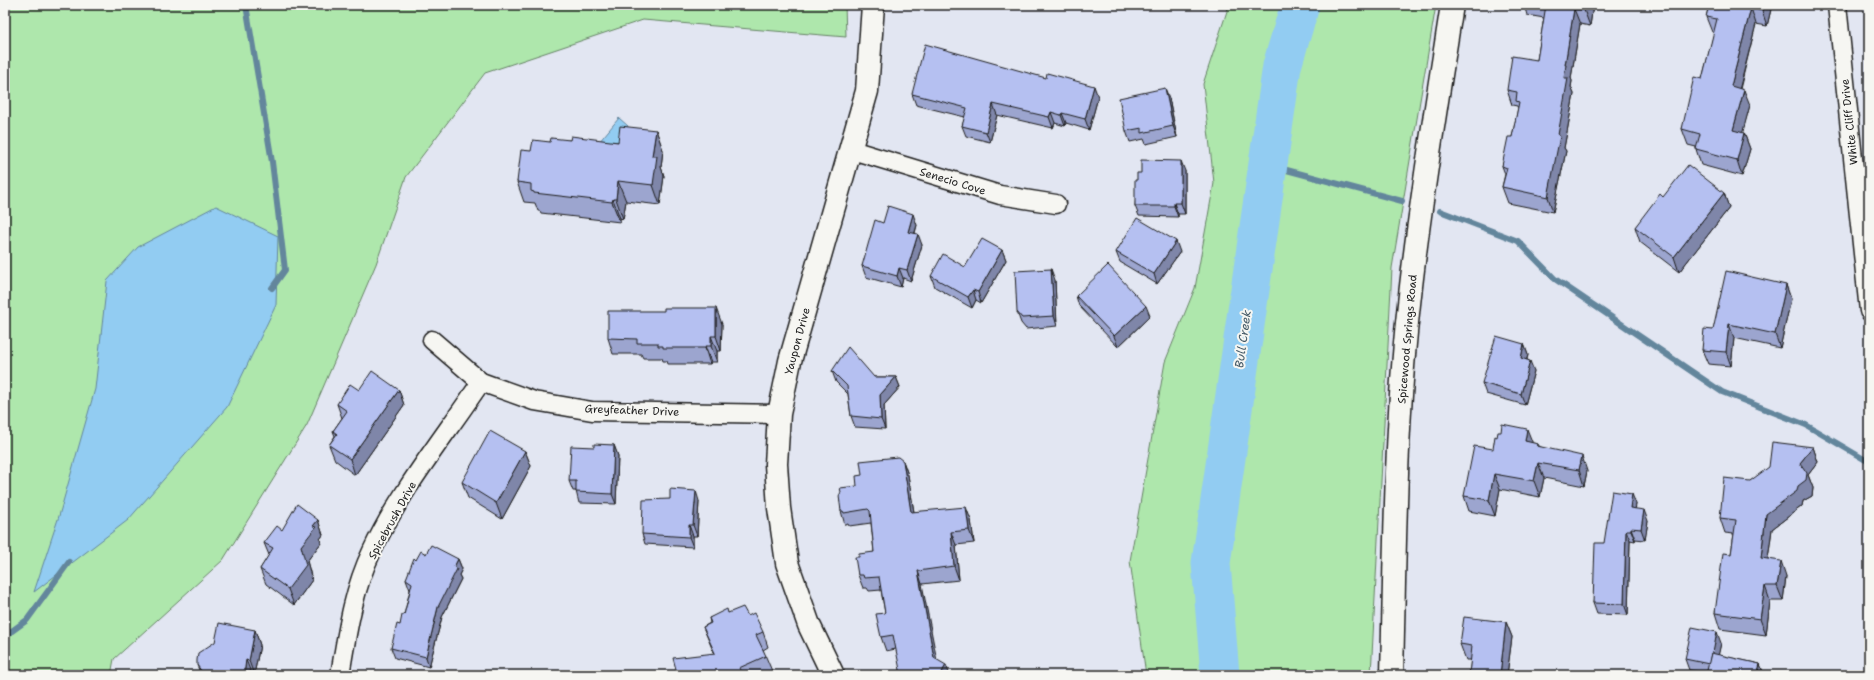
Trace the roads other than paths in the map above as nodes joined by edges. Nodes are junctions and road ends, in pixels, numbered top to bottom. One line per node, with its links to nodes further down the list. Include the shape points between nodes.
1 (873, 5): 4 (street, Yaupon Drive, via 867,91)
2 (1452, 5): 13 (street, Spicewood Springs Road, via 1422,201 1408,314 1398,451)
3 (1837, 5): 5 (street, White Cliff Drive)
4 (852, 150): 6 (street, Senecio Cove, via 1000,194); 10 (street, Yaupon Drive, via 790,361)
5 (1863, 203): 7 (street, White Cliff Drive)
6 (1056, 204)
7 (1869, 311)
8 (432, 340): 9 (street, Greyfeather Drive)
9 (481, 382): 10 (street, Greyfeather Drive, via 534,402 592,410); 11 (street, Spicebrush Drive, via 400,500 372,552 349,618)
10 (779, 414): 12 (street, Yaupon Drive, via 776,464 787,563 809,625)
11 (340, 675)
12 (833, 675)
13 (1392, 675)

